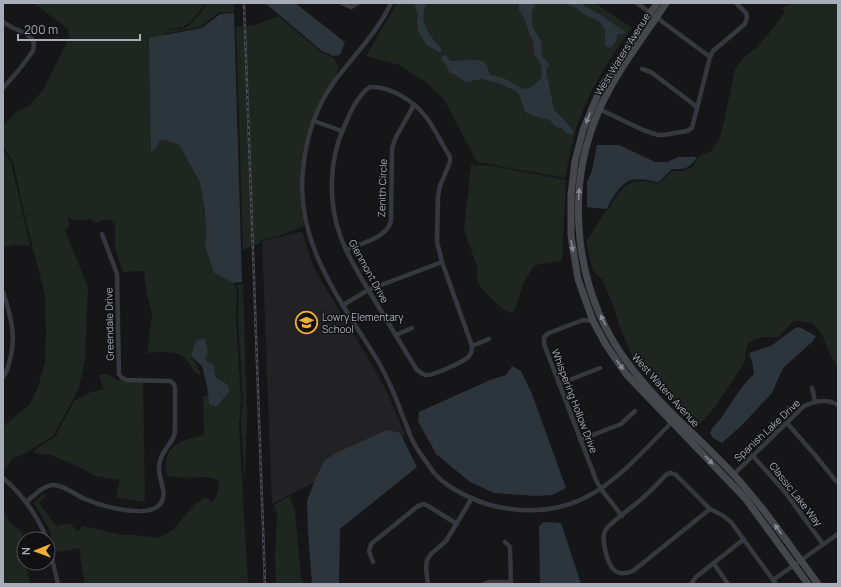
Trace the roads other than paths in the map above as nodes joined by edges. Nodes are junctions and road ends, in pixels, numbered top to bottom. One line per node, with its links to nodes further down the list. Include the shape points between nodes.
1 (342, 3): 2 (street, via 351,7)
2 (358, 3)
3 (391, 3): 17 (street, via 372,35 334,83)
4 (637, 3): 8 (street)
5 (657, 3): 8 (street, West Waters Avenue)
6 (666, 3): 9 (street, West Waters Avenue)
7 (736, 3): 11 (street, via 746,13 745,24)
8 (650, 13): 9 (street); 25 (street, West Waters Avenue, one-way to 25, via 601,88 583,130 575,161 571,194 571,236 578,279)
9 (657, 17): 11 (street); 16 (street, West Waters Avenue, via 619,73)
10 (3, 22): 13 (street, via 25,33 34,44 33,50)
11 (710, 56): 15 (street)
12 (642, 70): 15 (street, via 651,72)
13 (3, 88)
14 (414, 105): 18 (street, Glenmont Drive, via 398,94 370,87 356,103); 20 (street, Zenith Circle, via 392,148 389,227 382,234); 21 (street, Glenmont Drive, via 426,116 450,156 438,196 437,242)
15 (697, 107): 16 (street, via 692,128 663,135 643,130)
16 (600, 109): 37 (street, West Waters Avenue, one-way to 16, via 619,352 596,306 586,274 579,235 579,186 591,132)
17 (314, 121): 18 (street); 24 (street, via 303,171 304,212 308,234 319,263)
18 (342, 131): 20 (street, Glenmont Drive, via 334,162 332,192 336,221)
19 (102, 234): 46 (street, Greendale Drive, via 117,274 119,374 127,380 170,380 175,388 175,432 162,453 159,465 163,498 155,508 134,511 97,504 52,485 45,487)
20 (346, 250): 22 (street, Glenmont Drive)
21 (442, 262): 22 (street); 29 (street, Glenmont Drive)
22 (368, 290): 24 (street); 27 (street, Glenmont Drive)
23 (3, 292): 31 (street, via 12,325 14,350)
24 (343, 305): 45 (street, via 384,372 414,444 437,477)
25 (594, 321): 32 (street, Whispering Hollow Drive, via 583,320 549,333 544,338); 37 (street, West Waters Avenue, one-way to 37, via 606,346 626,374)
26 (412, 328): 27 (street)
27 (396, 335): 29 (street, Glenmont Drive, via 417,370 425,375 463,361 469,357)
28 (489, 339): 29 (street)
29 (472, 346)
30 (600, 368): 32 (street)
31 (3, 377)
32 (559, 384): 39 (street, Whispering Hollow Drive)
33 (812, 388): 34 (street)
34 (815, 401): 35 (street, Spanish Lake Drive, via 825,400); 38 (street, Spanish Lake Drive, via 804,406)
35 (838, 405)
36 (635, 411): 39 (street, via 621,424)
37 (674, 420): 41 (street, West Waters Avenue); 44 (street); 56 (street, West Waters Avenue, one-way to 56, via 745,498)
38 (787, 423): 40 (street, Spanish Lake Drive); 43 (street)
39 (580, 440): 44 (street, Whispering Hollow Drive)
40 (753, 456): 41 (street, Spanish Lake Drive); 54 (street, Classic Lake Way, via 785,492)
41 (734, 474): 56 (street, West Waters Avenue, one-way to 41, via 766,512)
42 (3, 478): 46 (street)
43 (838, 482)
44 (601, 490): 45 (street, via 578,502 547,510 520,510 483,503); 48 (street, Whispering Hollow Drive)
45 (472, 498): 49 (street)
46 (26, 502): 50 (street)
47 (710, 509): 48 (street, via 671,473); 48 (street, via 627,574 615,571 610,566 602,538 606,529); 52 (street, via 726,518)
48 (622, 516)
49 (457, 524): 55 (street, via 424,504 418,506 371,544 369,551); 62 (street, via 446,541 427,560)
50 (43, 531)
51 (838, 534): 54 (street)
52 (744, 539): 57 (street); 59 (street)
53 (505, 542): 60 (street, via 510,547)
54 (823, 544): 56 (street)
55 (373, 562)
56 (798, 563): 59 (street); 66 (street, West Waters Avenue); 67 (street, West Waters Avenue)
57 (714, 564): 64 (street, via 696,577); 65 (street)
58 (55, 571): 61 (street)
59 (775, 582)
60 (511, 583): 63 (street)
61 (58, 584)
62 (428, 584)
63 (484, 584)
64 (691, 584)
65 (728, 584)
66 (808, 584)
67 (818, 584)

